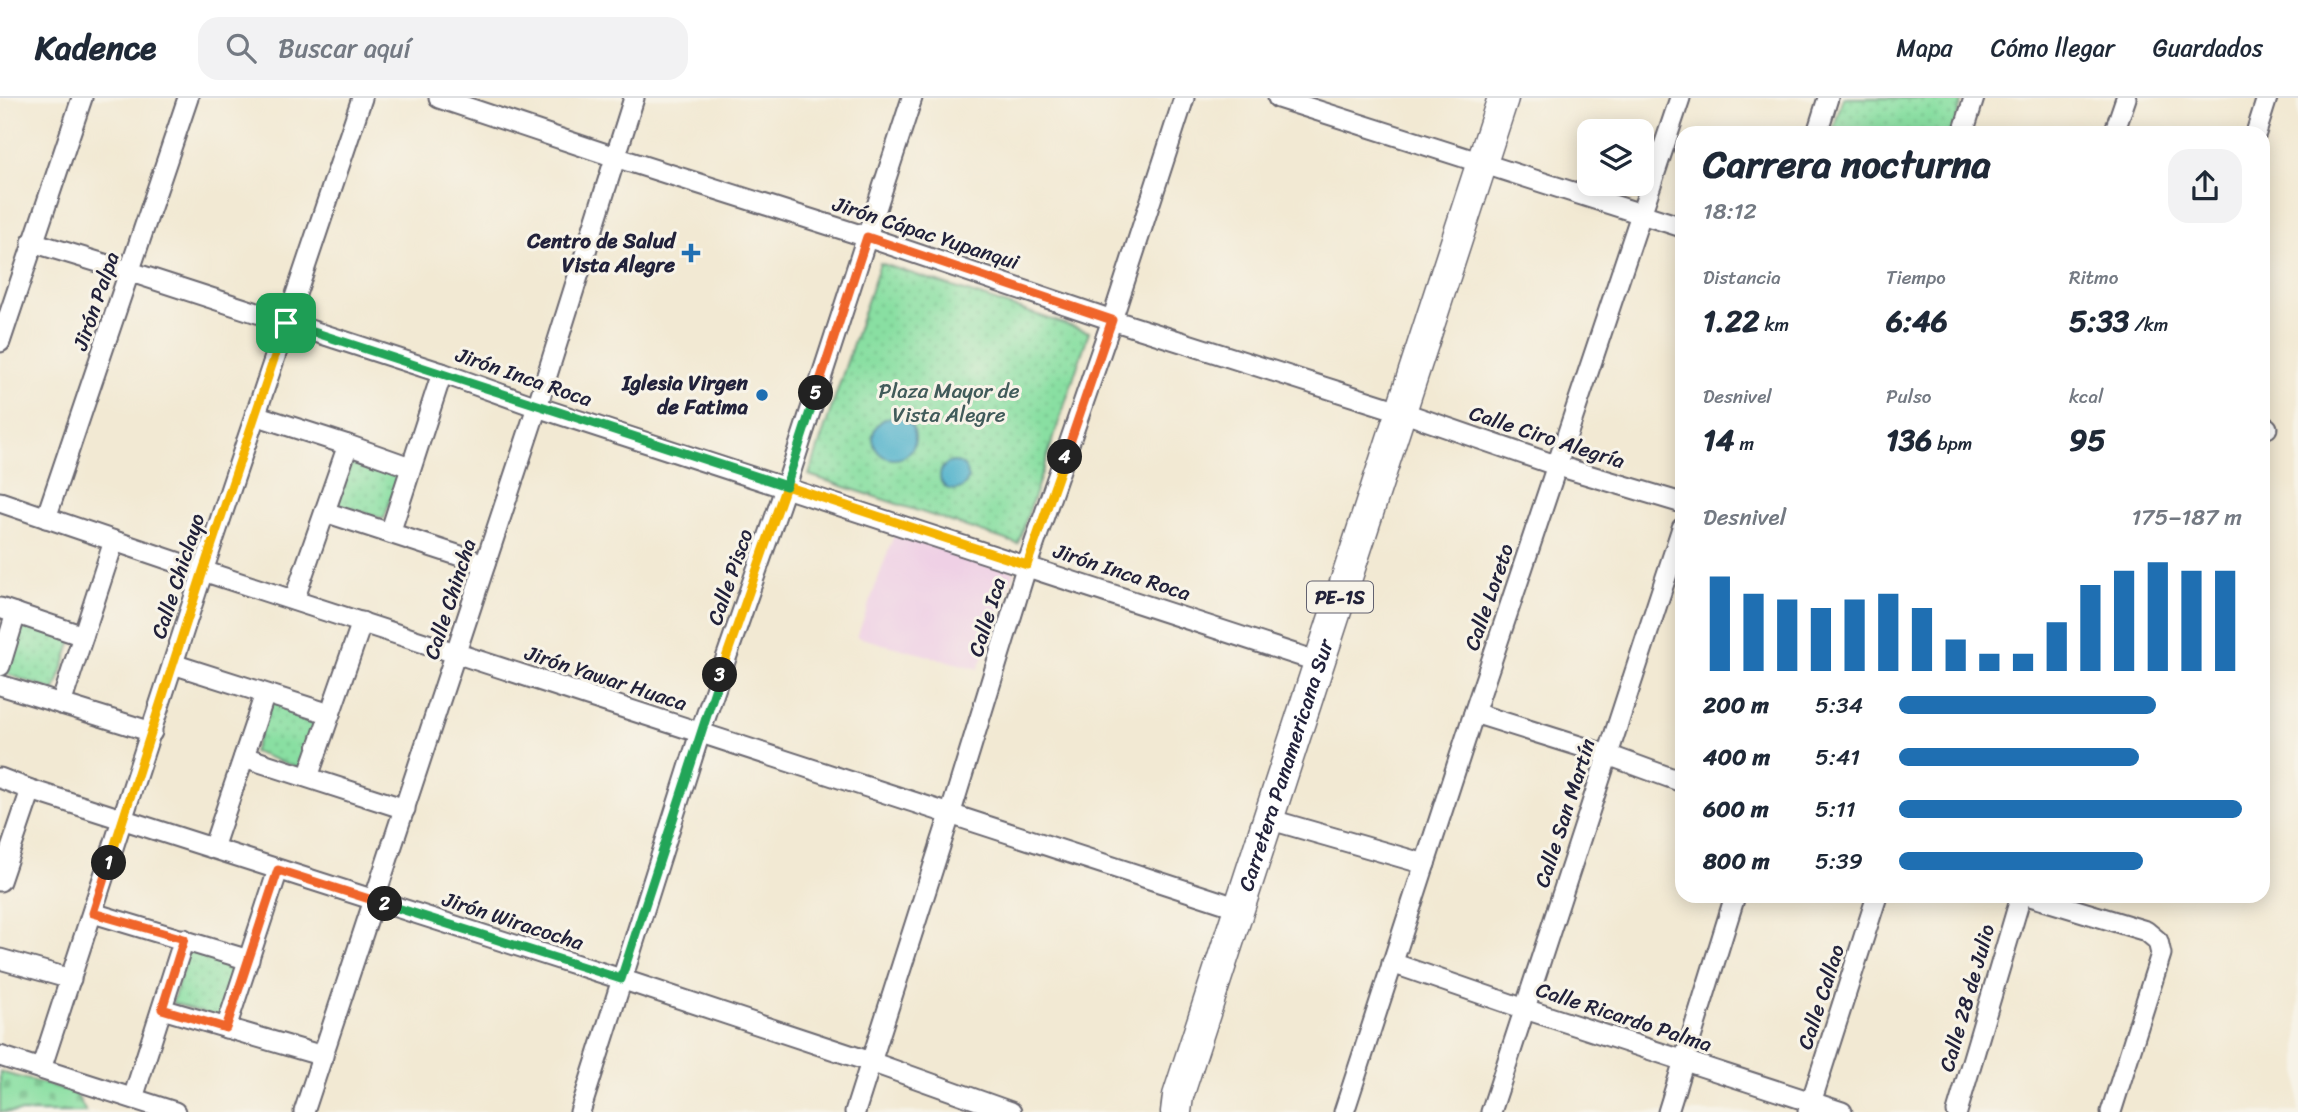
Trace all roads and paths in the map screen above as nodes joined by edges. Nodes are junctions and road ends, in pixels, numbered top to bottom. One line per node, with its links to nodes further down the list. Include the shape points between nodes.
1 (82, 98): 24 (street)
2 (188, 98): 25 (street, Jirón Palpa)
3 (362, 98): 27 (street, Calle Chiclayo)
4 (634, 98): 19 (street, Calle Chincha)
5 (912, 98): 23 (street, Calle Pisco)
6 (1184, 98): 26 (street, Calle Ica)
7 (1278, 98): 20 (street)
8 (1503, 98): 20 (highway, Carretera Panamericana Sur / PE-1S)
9 (1681, 98): 21 (street, Calle Loreto)
10 (1828, 98): 15 (street)
11 (1974, 98): 16 (street)
12 (2267, 98): 18 (street)
13 (2123, 99): 17 (street)
14 (451, 100): 19 (street, Jirón Cápac Yupanqui)
15 (1819, 126)
16 (1965, 126)
17 (2115, 126)
18 (2258, 126)
19 (615, 157): 23 (street, Jirón Cápac Yupanqui); 30 (street, Calle Chincha)
20 (1482, 165): 21 (street); 31 (highway, Carretera Panamericana Sur / PE-1S)
21 (1641, 215): 22 (street); 34 (street, Calle Loreto)
22 (1675, 225)
23 (867, 237): 26 (street, Jirón Cápac Yupanqui); 36 (street, Calle Pisco)
24 (32, 242): 25 (street, Jirón Inca Roca); 28 (street)
25 (131, 272): 27 (street, Jirón Inca Roca); 40 (street, Jirón Palpa)
26 (1112, 320): 31 (street, Jirón Cápac Yupanqui); 45 (street, Calle Ica)
27 (286, 323): 29 (street, Jirón Inca Roca); 32 (street, Calle Chiclayo)
28 (0, 342)
29 (442, 373): 30 (street, Jirón Inca Roca); 35 (street)
30 (537, 407): 36 (street, Jirón Inca Roca); 44 (street, Calle Chincha)
31 (1399, 411): 34 (street, Calle Ciro Alegría); 52 (highway, Carretera Panamericana Sur / PE-1S)
32 (255, 415): 33 (street); 46 (street, Calle Chiclayo)
33 (348, 445): 35 (street); 39 (street)
34 (1558, 466): 37 (street, Calle Ciro Alegría); 58 (street, Calle Loreto)
35 (410, 467): 41 (street)
36 (786, 486): 45 (street, Jirón Inca Roca); 61 (street, Calle Pisco)
37 (1675, 501)
38 (0, 502): 40 (street, Jirón Yawar Huaca)
39 (325, 512): 41 (street); 47 (street)
40 (46, 518): 42 (street, Jirón Yawar Huaca)
41 (390, 533): 44 (street)
42 (114, 541): 46 (street, Jirón Yawar Huaca); 50 (street)
43 (1675, 549): 62 (street, Calle San Martín)
44 (485, 564): 51 (street, Calle Chincha)
45 (1027, 565): 52 (street, Jirón Inca Roca); 69 (street, Calle Ica)
46 (203, 571): 47 (street, Jirón Yawar Huaca); 53 (street, Calle Chiclayo)
47 (293, 600): 49 (street, Jirón Yawar Huaca)
48 (8, 610): 50 (street); 54 (street)
49 (362, 622): 51 (street, Jirón Yawar Huaca); 59 (street)
50 (83, 636): 57 (street)
51 (457, 653): 61 (street, Jirón Yawar Huaca); 68 (street, Calle Chincha)
52 (1319, 662): 71 (highway, Carretera Panamericana Sur / PE-1S)
53 (173, 664): 56 (street); 60 (street, Calle Chiclayo)
54 (0, 666)
55 (0, 685): 57 (street)
56 (265, 694): 59 (street); 63 (street)
57 (61, 704): 60 (street)
58 (1474, 713): 62 (street); 73 (street, Calle Loreto)
59 (330, 714): 65 (street)
60 (152, 732): 70 (street, Calle Chiclayo)
61 (700, 733): 69 (street, Jirón Yawar Huaca); 88 (street, Calle Pisco)
62 (1608, 755): 66 (street); 90 (street, Calle San Martín)
63 (244, 757): 65 (street); 72 (street)
64 (0, 778): 67 (street, Jirón Wiracocha)
65 (308, 778): 68 (street)
66 (1675, 779)
67 (31, 790): 70 (street, Jirón Wiracocha); 75 (street)
68 (405, 809): 76 (street, Calle Chincha)
69 (950, 815): 81 (street, Jirón Yawar Huaca); 95 (street, Calle Ica)
70 (124, 819): 72 (street, Jirón Wiracocha); 82 (street, Calle Chiclayo)
71 (1268, 819): 73 (street); 81 (highway, Carretera Panamericana Sur / PE-1S)
72 (213, 848): 74 (street, Jirón Wiracocha)
73 (1424, 864): 86 (street, Calle Loreto)
74 (278, 870): 76 (street, Jirón Wiracocha); 85 (street)
75 (0, 881)
76 (374, 901): 88 (street, Jirón Wiracocha); 93 (street, Calle Chincha)
77 (1733, 903): 94 (street)
78 (1875, 903): 99 (street, Calle Callao)
79 (2019, 903): 109 (street, Calle 28 de Julio)
80 (2053, 903): 110 (street, via 2146,931 2158,941 2161,954)
81 (1239, 908): 98 (highway, Carretera Panamericana Sur / PE-1S)
82 (93, 913): 83 (street); 87 (street, Calle Chiclayo)
83 (184, 939): 85 (street); 89 (street)
84 (0, 959): 87 (street)
85 (249, 960): 91 (street)
86 (1392, 963): 90 (street, Calle Ricardo Palma); 105 (street, Calle Loreto)
87 (71, 979): 96 (street, Calle Chiclayo)
88 (621, 979): 95 (street, Jirón Wiracocha); 102 (street, Calle Pisco)
89 (162, 1009): 91 (street); 97 (street)
90 (1525, 1009): 94 (street, Calle Ricardo Palma); 106 (street, Calle San Martín)
91 (226, 1028): 93 (street)
92 (0, 1056): 96 (street)
93 (323, 1056): 101 (street, Calle Chincha)
94 (1685, 1060): 99 (street, Calle Ricardo Palma); 107 (street)
95 (871, 1062): 103 (street, Calle Ica); 104 (street, Jirón Wiracocha)
96 (41, 1069): 97 (street)
97 (133, 1098): 100 (street)
98 (1174, 1107)
99 (1810, 1107): 108 (street, Calle Ricardo Palma)
100 (175, 1112)
101 (304, 1112)
102 (580, 1112)
103 (855, 1112)
104 (1012, 1112)
105 (1344, 1112)
106 (1491, 1112)
107 (1668, 1112)
108 (1842, 1112)
109 (1957, 1112)
110 (2111, 1112)

